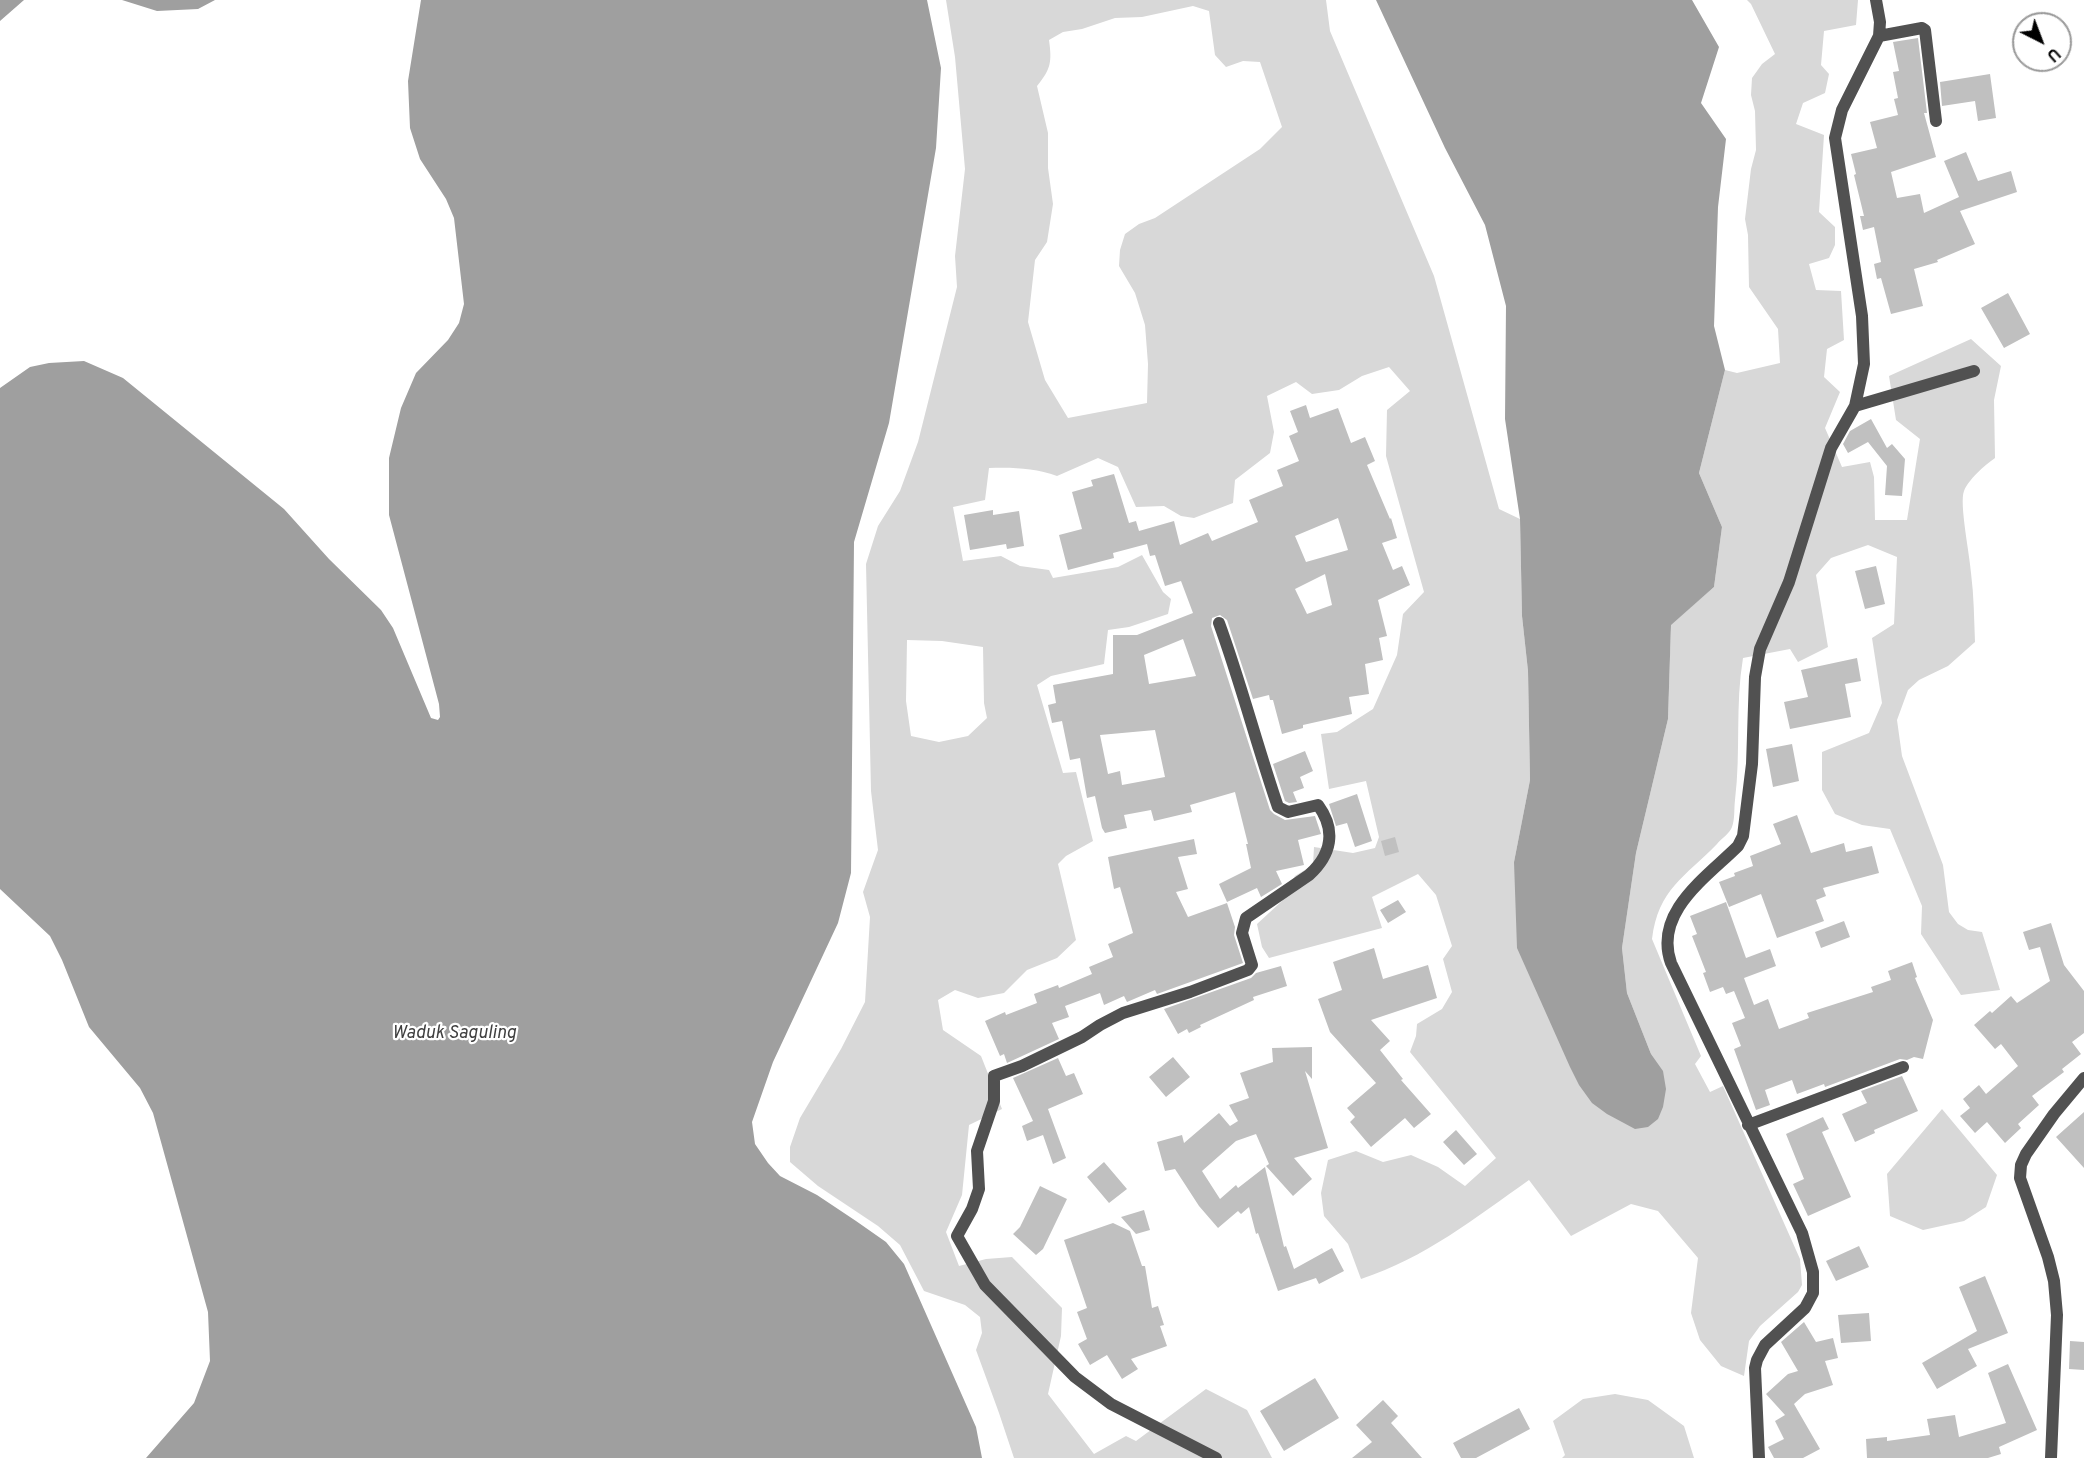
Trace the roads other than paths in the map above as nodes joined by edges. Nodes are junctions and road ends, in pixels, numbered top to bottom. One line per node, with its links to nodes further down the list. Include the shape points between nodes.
1 (1876, 0): 2 (street)
2 (1879, 36): 3 (street, via 1925,30); 5 (street, via 1842,110 1836,134 1862,316 1864,349)
3 (1936, 121)
4 (1974, 371): 5 (street)
5 (1855, 406): 9 (street, via 1831,448 1789,582 1760,649 1743,836 1738,846 1680,904 1667,936 1671,963)
6 (1219, 623): 10 (street, via 1278,807 1287,812 1318,805 1329,830 1328,852 1309,875 1246,918 1242,933 1252,965 1248,970 1123,1013 1082,1037 994,1076 994,1101 977,1151 979,1189 957,1236 985,1285 1080,1382 1111,1404)
7 (1903, 1067): 9 (street)
8 (2084, 1078): 12 (street, via 2026,1154 2020,1172 2054,1281 2057,1316)
9 (1749, 1125): 11 (street, via 1802,1233 1814,1282 1808,1304 1765,1345 1755,1364)
10 (1216, 1458)
11 (1759, 1458)
12 (2051, 1458)

